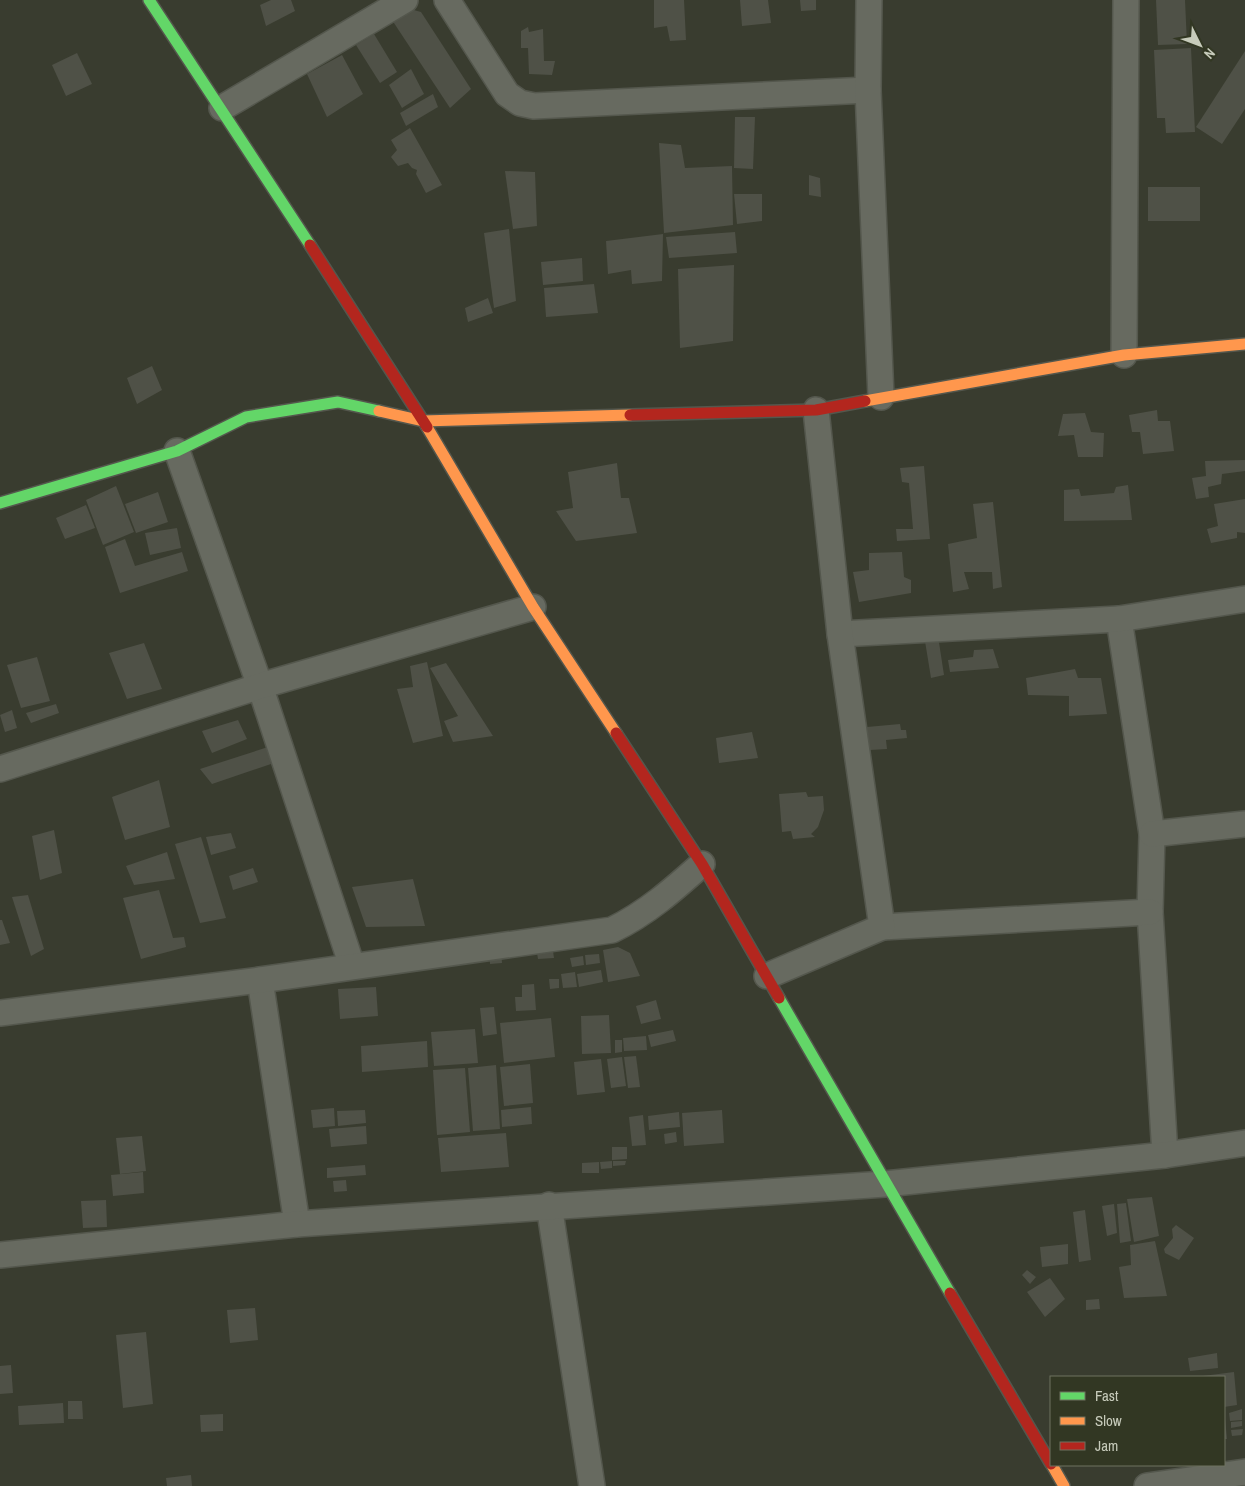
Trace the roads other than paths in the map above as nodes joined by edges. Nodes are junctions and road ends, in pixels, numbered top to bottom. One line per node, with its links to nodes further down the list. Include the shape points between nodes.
1 (149, 0): 7 (street)
2 (405, 0): 7 (street)
3 (448, 0): 6 (street, via 507,94 520,103 534,106)
4 (869, 0): 6 (street)
5 (1126, 0): 9 (street)
6 (868, 90): 10 (street)
7 (222, 108): 12 (street)
8 (1245, 344): 9 (street)
9 (1124, 355): 10 (street)
10 (881, 397): 11 (street)
11 (816, 410): 12 (street); 18 (street)
12 (423, 421): 13 (street, via 338,402 246,417); 16 (street)
13 (176, 451): 14 (street); 19 (street)
14 (0, 503)
15 (1245, 599): 17 (street)
16 (533, 607): 19 (street); 23 (street)
17 (1119, 619): 18 (street); 22 (street)
18 (840, 634): 25 (street)
19 (260, 686): 20 (street); 26 (street)
20 (0, 770)
21 (1245, 824): 22 (street)
22 (1152, 834): 24 (street)
23 (702, 864): 26 (street, via 666,897 612,930); 27 (street)
24 (1150, 912): 25 (street); 31 (street)
25 (882, 927): 27 (street)
26 (352, 966): 28 (street)
27 (767, 976): 32 (street)
28 (260, 980): 29 (street); 34 (street)
29 (0, 1013)
30 (1245, 1143): 31 (street)
31 (1165, 1155): 32 (street)
32 (885, 1184): 33 (street); 36 (street)
33 (549, 1206): 34 (street); 39 (street)
34 (297, 1224): 35 (street)
35 (0, 1255)
36 (1050, 1461)
37 (1053, 1466): 40 (street)
38 (1245, 1472): 41 (street)
39 (592, 1486)
40 (1064, 1486)
41 (1147, 1486)

